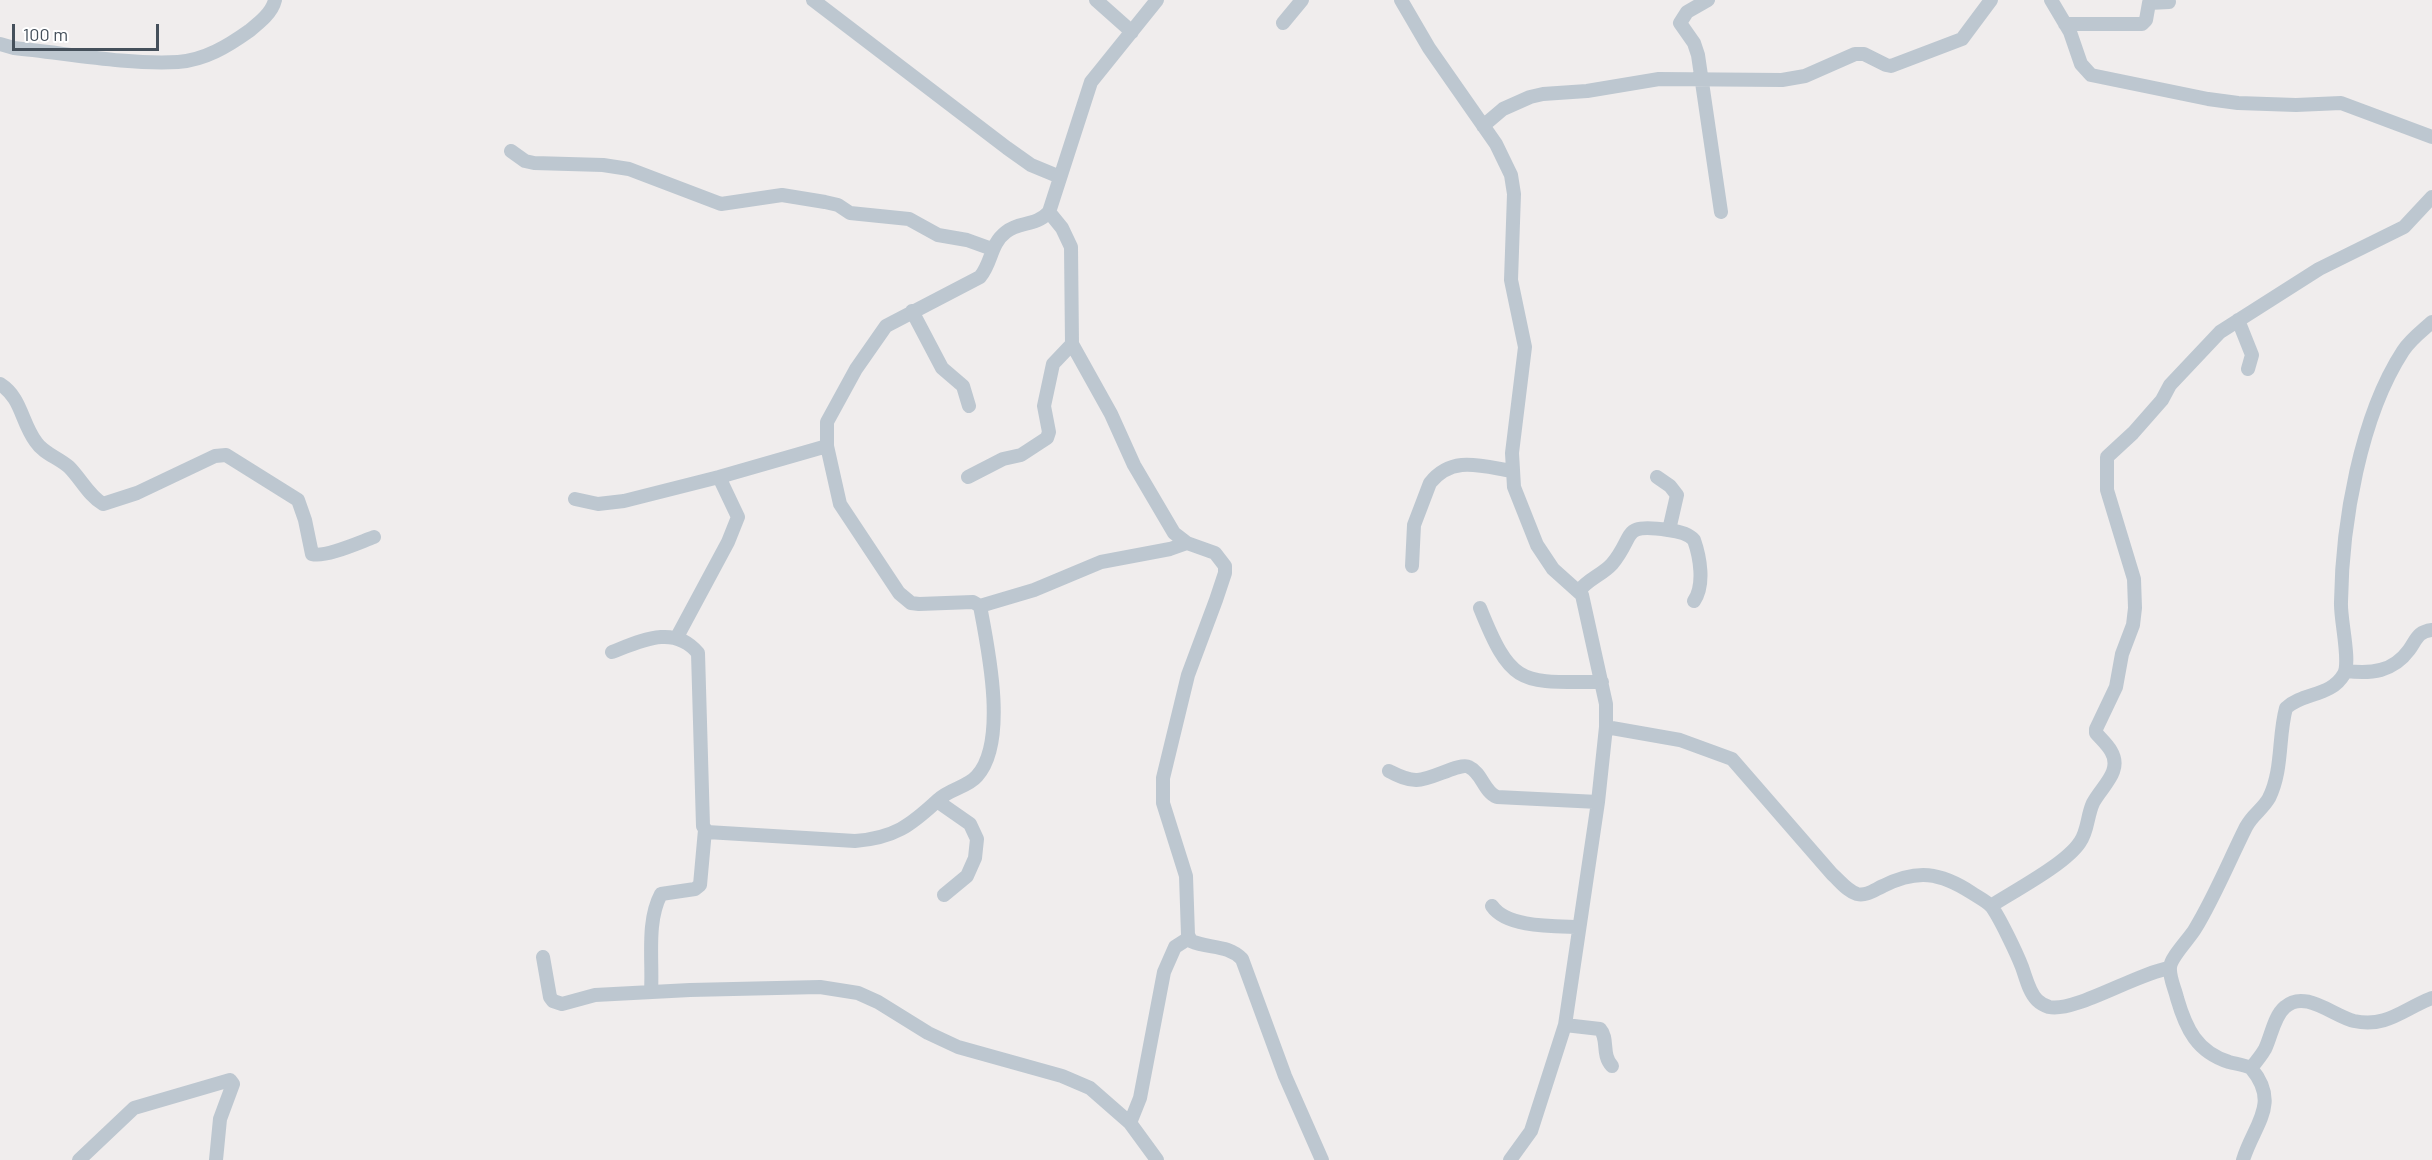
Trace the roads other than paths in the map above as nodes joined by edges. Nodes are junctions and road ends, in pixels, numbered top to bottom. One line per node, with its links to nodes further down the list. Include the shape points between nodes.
1 (275, 0): 14 (street, via 255,26 231,44 184,61 118,59)
2 (813, 0): 19 (street, via 1007,148 1031,165)
3 (1096, 0): 13 (street)
4 (1157, 0): 13 (street)
5 (1302, 0): 11 (street)
6 (1401, 0): 16 (street)
7 (1708, 0): 15 (street, via 1687,12 1680,22 1694,43)
8 (1992, 0): 15 (street, via 1962,39 1891,66 1855,54 1804,76 1782,80)
9 (2051, 0): 12 (street)
10 (2169, 2): 12 (street, via 2149,3 2142,24)
11 (1283, 23)
12 (2065, 24): 17 (street, via 2082,64 2091,75 2238,103 2341,103)
13 (1132, 32): 19 (street, via 1091,82)
14 (0, 44)
15 (1703, 80): 16 (street, via 1641,81 1530,97 1503,109); 22 (street)
16 (1483, 126): 32 (street, via 1506,163 1514,194 1512,280 1525,354)
17 (2432, 137)
18 (511, 151): 23 (street, via 534,163 629,169 721,204 782,195 838,205 850,213 898,217 938,235)
19 (1060, 177): 21 (street)
20 (2432, 197): 25 (street, via 2404,227 2319,269)
21 (1049, 212): 23 (street, via 1038,221 1006,231); 27 (street, via 1071,247)
22 (1721, 212)
23 (992, 249): 24 (street, via 980,277)
24 (912, 311): 30 (street, via 942,368 963,386); 31 (street, via 879,332 855,369 827,422)
25 (2238, 320): 28 (street, via 2250,347); 57 (street, via 2220,332 2170,384 2162,400 2133,434 2107,457 2107,490 2136,593 2133,625 2116,687 2096,729 2115,757 2115,767 2089,812 2085,833 2077,847)
26 (2432, 322): 48 (street, via 2403,351 2374,411 2349,502 2341,601)
27 (1072, 344): 34 (street, via 1053,364 1044,406 1047,438 1021,455 1003,459); 39 (street, via 1134,465 1174,533)
28 (2248, 369)
29 (0, 384): 38 (street, via 14,395 37,444 68,466 103,504 137,494 215,456 226,455 298,500 315,556)
30 (969, 406)
31 (827, 446): 33 (street); 43 (street, via 840,504 899,593 911,603 973,602)
32 (1512, 471): 40 (street, via 1457,464 1434,477 1414,525); 41 (street, via 1514,488 1537,544 1553,569)
33 (719, 477): 36 (street, via 609,504); 46 (street, via 738,517)
34 (968, 477)
35 (1657, 477): 37 (street, via 1677,495)
36 (575, 499)
37 (1669, 530): 41 (street, via 1638,528 1627,536 1610,566); 42 (street, via 1691,536 1696,546 1700,588)
38 (374, 537)
39 (1187, 543): 43 (street, via 1101,562 1034,590); 59 (street, via 1215,554 1225,566 1188,675 1163,778 1163,803 1186,876 1185,919)
40 (1412, 566)
41 (1579, 591): 49 (street)
42 (1694, 601)
43 (980, 606): 52 (street, via 993,694 990,750 976,778)
44 (1480, 608): 49 (street, via 1503,655 1518,674 1540,682)
45 (2432, 630): 48 (street, via 2416,637 2404,656 2388,668 2374,673)
46 (677, 637): 47 (street, via 649,638); 54 (street, via 694,648 700,658)
47 (612, 652)
48 (2346, 671): 61 (street, via 2330,689 2286,708 2270,796 2247,825 2223,879)
49 (1602, 682): 50 (street)
50 (1606, 727): 53 (street); 57 (street, via 1680,740 1732,759 1832,874 1855,893 1867,894 1907,875 1924,875 1957,884)
51 (1389, 771): 53 (street, via 1415,780 1467,766 1497,797)
52 (937, 801): 54 (street, via 914,822 875,840 714,834); 55 (street, via 970,824 976,839 975,858 967,876)
53 (1598, 802): 58 (street)
54 (705, 830): 62 (street, via 700,885 695,890 661,894 658,902 652,930)
55 (944, 895)
56 (1492, 906): 58 (street, via 1503,916 1531,924)
57 (1991, 906): 61 (street, via 2032,992 2049,1007 2080,1002 2153,970)
58 (1579, 927): 64 (street)
59 (1189, 938): 67 (street, via 1175,947 1164,972 1140,1098); 71 (street, via 1197,944 1227,948 1242,959 1285,1076)
60 (543, 957): 62 (street, via 550,997 557,1003 595,995)
61 (2170, 968): 66 (street, via 2181,1010 2197,1044 2206,1052)
62 (651, 992): 67 (street, via 820,987 858,993 958,1047 1077,1081)
63 (2432, 998): 66 (street, via 2386,1021 2371,1024 2339,1016 2309,1001 2290,1004 2279,1015 2264,1052)
64 (1565, 1025): 65 (street, via 1600,1029 1605,1036 1605,1056); 72 (street, via 1531,1131)
65 (1612, 1066)
66 (2252, 1068): 73 (street, via 2262,1084 2266,1103)
67 (1130, 1123): 70 (street)
68 (79, 1160): 69 (street, via 134,1108 230,1080 233,1084 220,1119)
69 (216, 1160)
70 (1157, 1160)
71 (1322, 1160)
72 (1510, 1160)
73 (2243, 1160)

